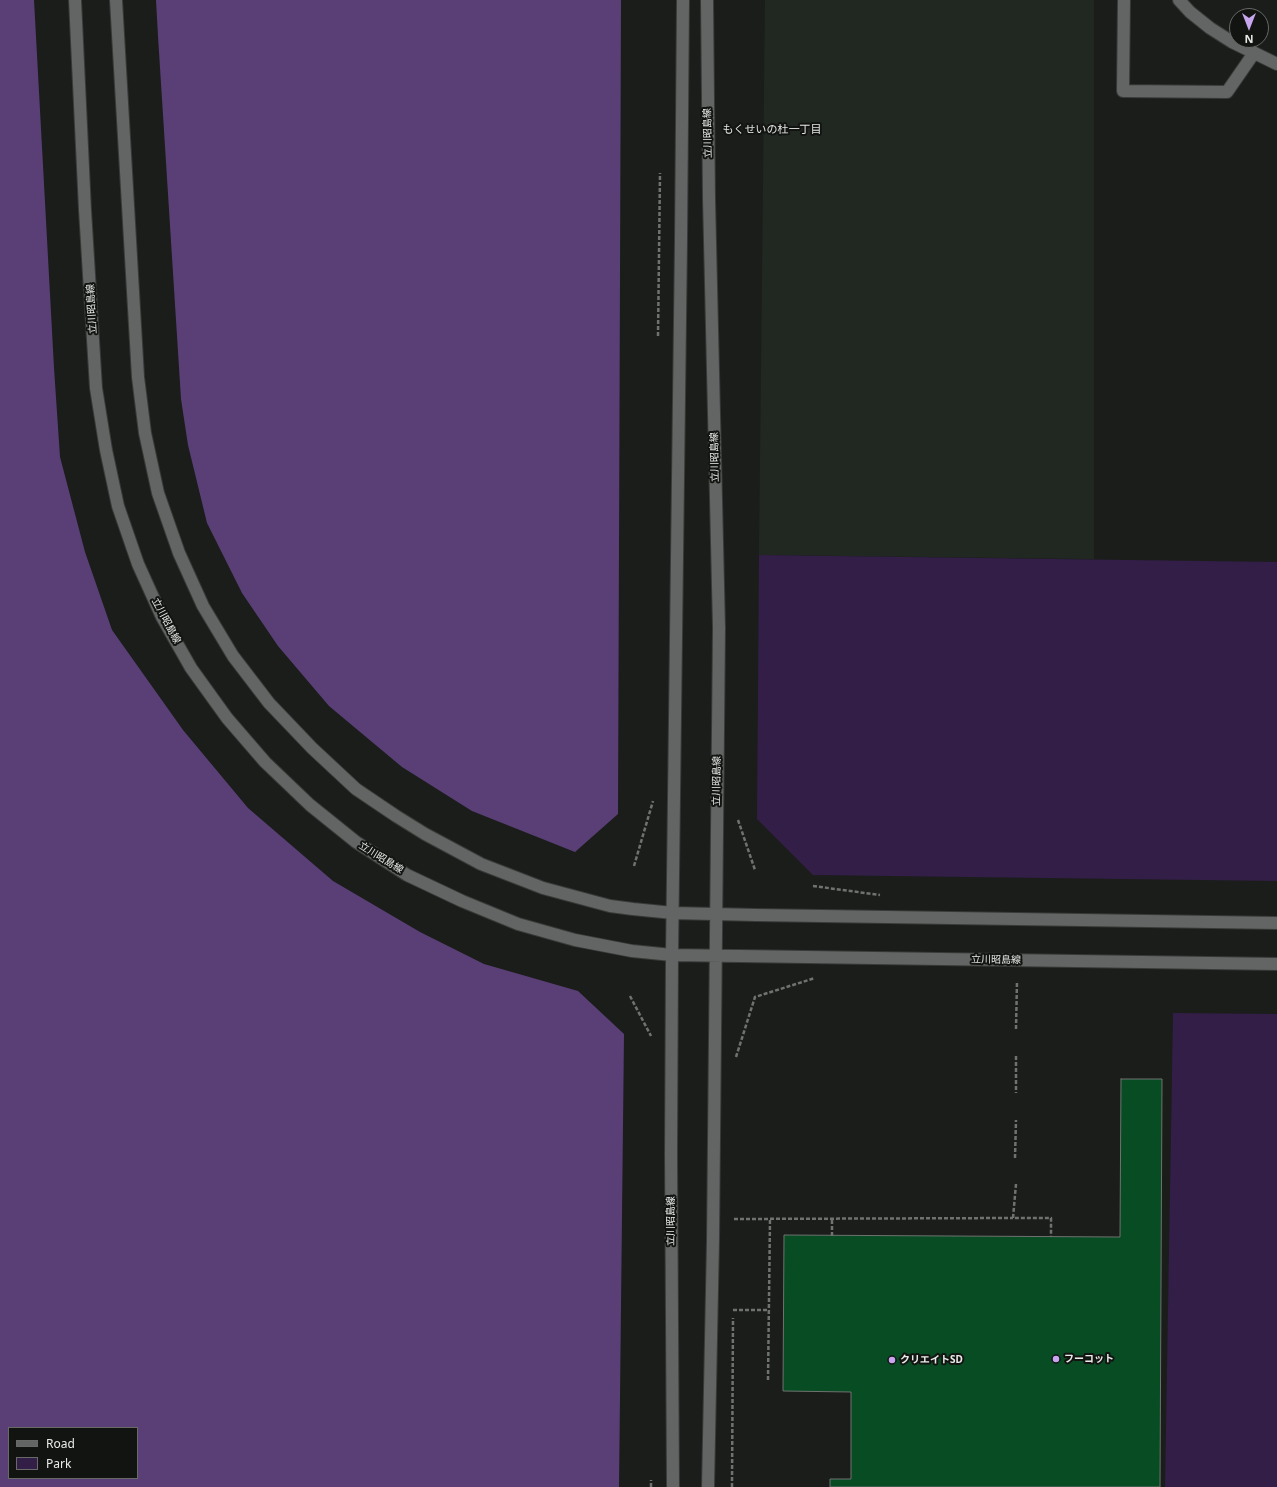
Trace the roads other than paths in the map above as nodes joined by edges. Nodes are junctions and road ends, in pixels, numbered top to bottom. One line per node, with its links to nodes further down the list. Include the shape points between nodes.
1 (75, 0): 12 (main road, 立川昭島線, via 96,388 106,450 118,506 138,564 162,617 191,668 227,718 265,762 310,805 356,842 407,875 518,924 611,948)
2 (116, 0): 9 (main road, via 138,377 145,433 158,493 179,553 203,606 233,656 269,703 356,789 425,834 481,864 543,888 610,906)
3 (682, 0): 9 (main road, 立川昭島線)
4 (707, 0): 10 (main road, 立川昭島線, via 719,628)
5 (1124, 0): 7 (main road, via 1123,91 1227,92)
6 (1179, 0): 7 (main road, via 1210,28)
7 (1254, 53): 8 (main road)
8 (1277, 64)
9 (673, 913): 10 (main road); 12 (main road, 立川昭島線)
10 (716, 914): 11 (main road); 13 (main road, 立川昭島線)
11 (1277, 923)
12 (672, 955): 13 (main road, 立川昭島線); 15 (main road, 立川昭島線)
13 (716, 956): 14 (main road, 立川昭島線); 16 (main road, 立川昭島線)
14 (1277, 964)
15 (673, 1487)
16 (708, 1487)

